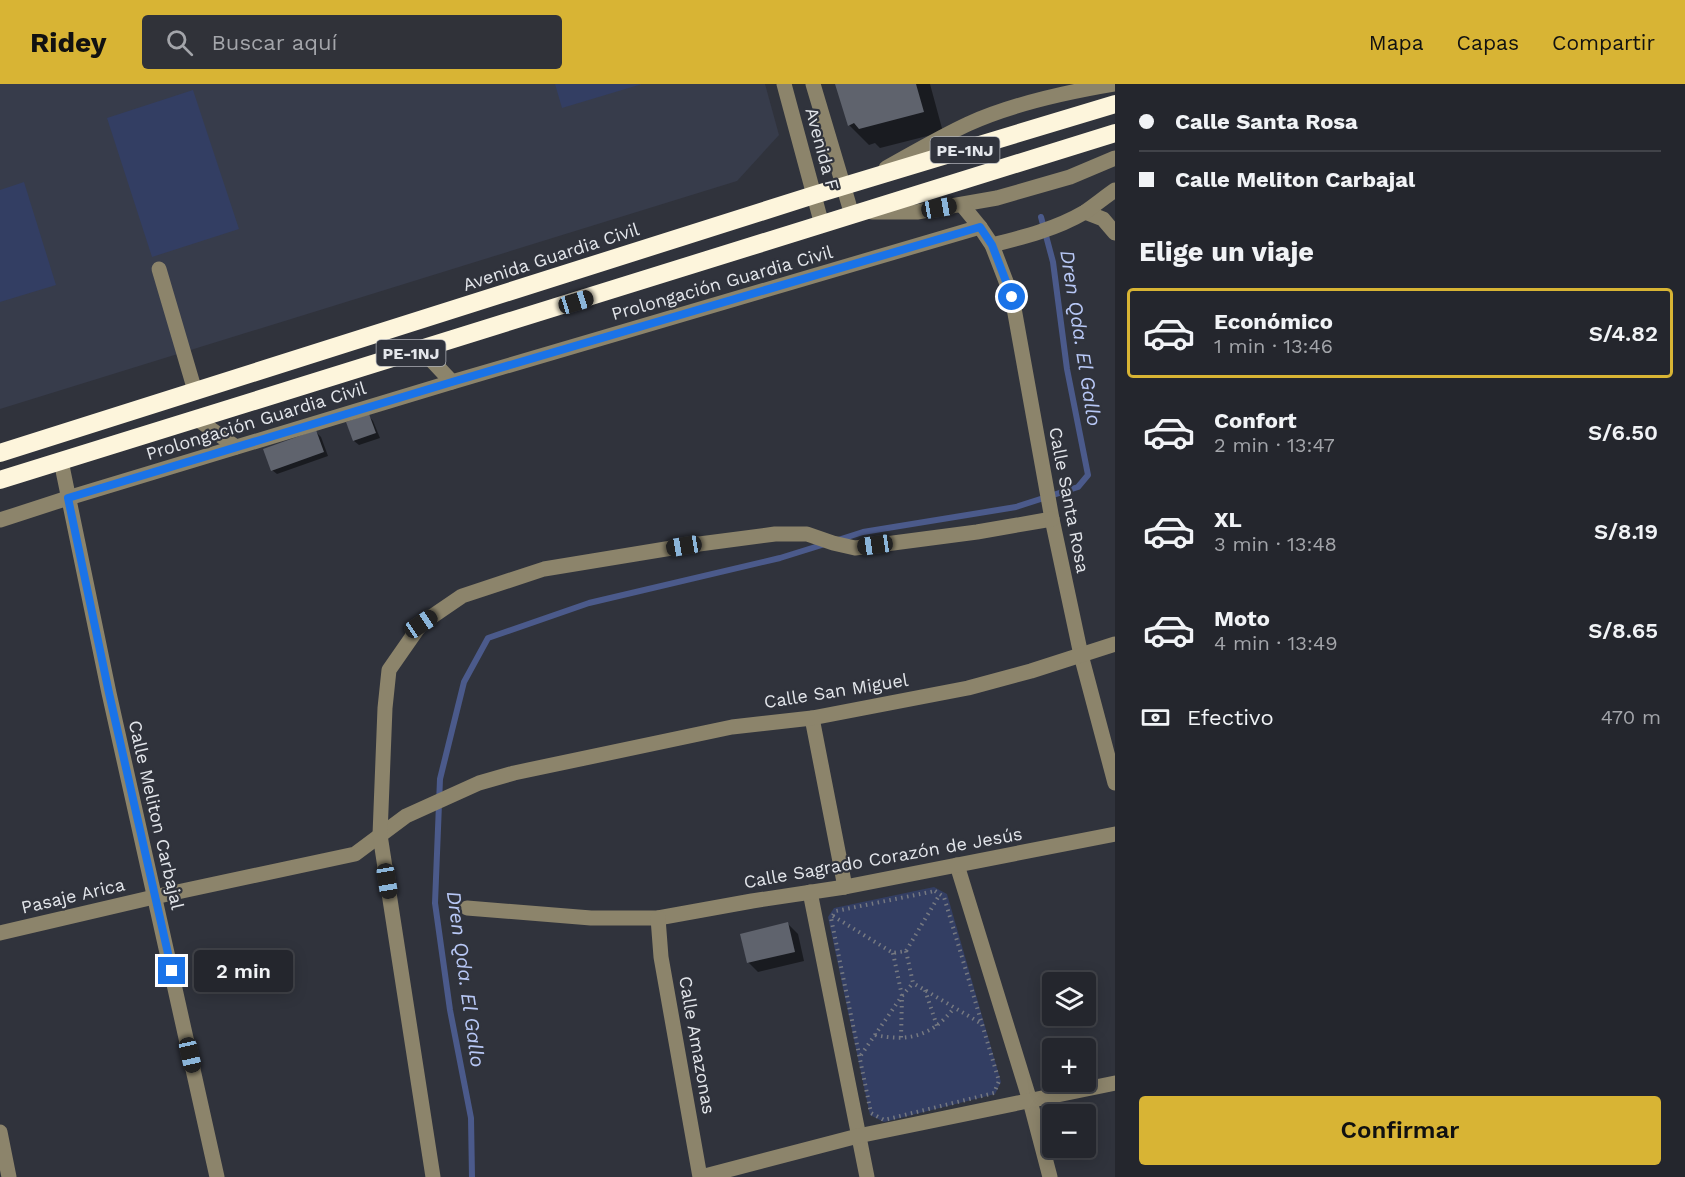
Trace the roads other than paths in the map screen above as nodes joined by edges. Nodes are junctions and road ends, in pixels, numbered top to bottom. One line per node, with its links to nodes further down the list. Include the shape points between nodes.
1 (784, 84): 9 (street, Avenida F)
2 (813, 84): 7 (street, Avenida F)
3 (1115, 84): 7 (street, via 1021,105 969,124)
4 (1115, 104): 7 (highway, Avenida Guardia Civil / PE-1NJ)
5 (1115, 133): 12 (highway, PE-1NJ)
6 (1115, 158): 10 (street, via 1070,177)
7 (851, 185): 9 (highway, Avenida Guardia Civil / PE-1NJ); 12 (street, Avenida F)
8 (1115, 190): 11 (street)
9 (814, 195): 13 (street, Avenida F); 20 (highway, Avenida Guardia Civil / PE-1NJ)
10 (962, 205): 12 (street, via 917,212); 14 (street)
11 (1085, 212): 15 (street, via 1103,219); 16 (street, via 1058,226)
12 (857, 213): 13 (highway, PE-1NJ)
13 (822, 225): 18 (highway, PE-1NJ)
14 (980, 227): 16 (street, Calle Santa Rosa); 19 (street, Prolongación Guardia Civil)
15 (1115, 233)
16 (992, 245): 27 (street, Calle Santa Rosa, via 1012,297)
17 (159, 269): 20 (street)
18 (421, 349): 19 (street); 21 (highway, PE-1NJ)
19 (452, 382): 22 (street, Prolongación Guardia Civil)
20 (195, 391): 23 (highway, Avenida Guardia Civil / PE-1NJ)
21 (197, 419): 22 (street); 24 (highway, PE-1NJ)
22 (236, 447): 26 (street, Prolongación Guardia Civil)
23 (0, 453)
24 (61, 461): 25 (highway, PE-1NJ); 26 (street, Calle Meliton Carbajal)
25 (0, 480)
26 (68, 498): 28 (street, Prolongación Guardia Civil); 38 (street, Calle Meliton Carbajal)
27 (1052, 519): 30 (street, Calle Santa Rosa); 34 (street, via 855,548 807,534 775,534 544,569 462,596 421,624 389,670)
28 (0, 520)
29 (1115, 644): 30 (street, Calle San Miguel)
30 (1081, 655): 31 (street, Calle San Miguel, via 968,688); 32 (street, Calle Santa Rosa)
31 (812, 718): 34 (street, Calle San Miguel, via 732,727 514,772 478,783 406,816); 36 (street)
32 (1115, 783)
33 (1115, 834): 35 (street, Calle Sagrado Corazón de Jesús)
34 (380, 835): 38 (street, Pasaje Arica, via 355,854); 48 (street)
35 (957, 865): 36 (street, Calle Sagrado Corazón de Jesús); 43 (street)
36 (845, 887): 37 (street, Calle Sagrado Corazón de Jesús)
37 (810, 892): 40 (street, Calle Sagrado Corazón de Jesús); 45 (street)
38 (154, 897): 41 (street, Pasaje Arica); 47 (street, Calle Meliton Carbajal)
39 (466, 908): 40 (street, Calle Sagrado Corazón de Jesús, via 591,918)
40 (658, 918): 49 (street, Calle Amazonas, via 661,957)
41 (0, 933)
42 (1115, 1083): 43 (street)
43 (1030, 1101): 45 (street); 51 (street)
44 (0, 1132): 46 (street)
45 (858, 1136): 49 (street); 50 (street)
46 (9, 1177)
47 (217, 1177)
48 (434, 1177)
49 (701, 1177)
50 (867, 1177)
51 (1050, 1177)

